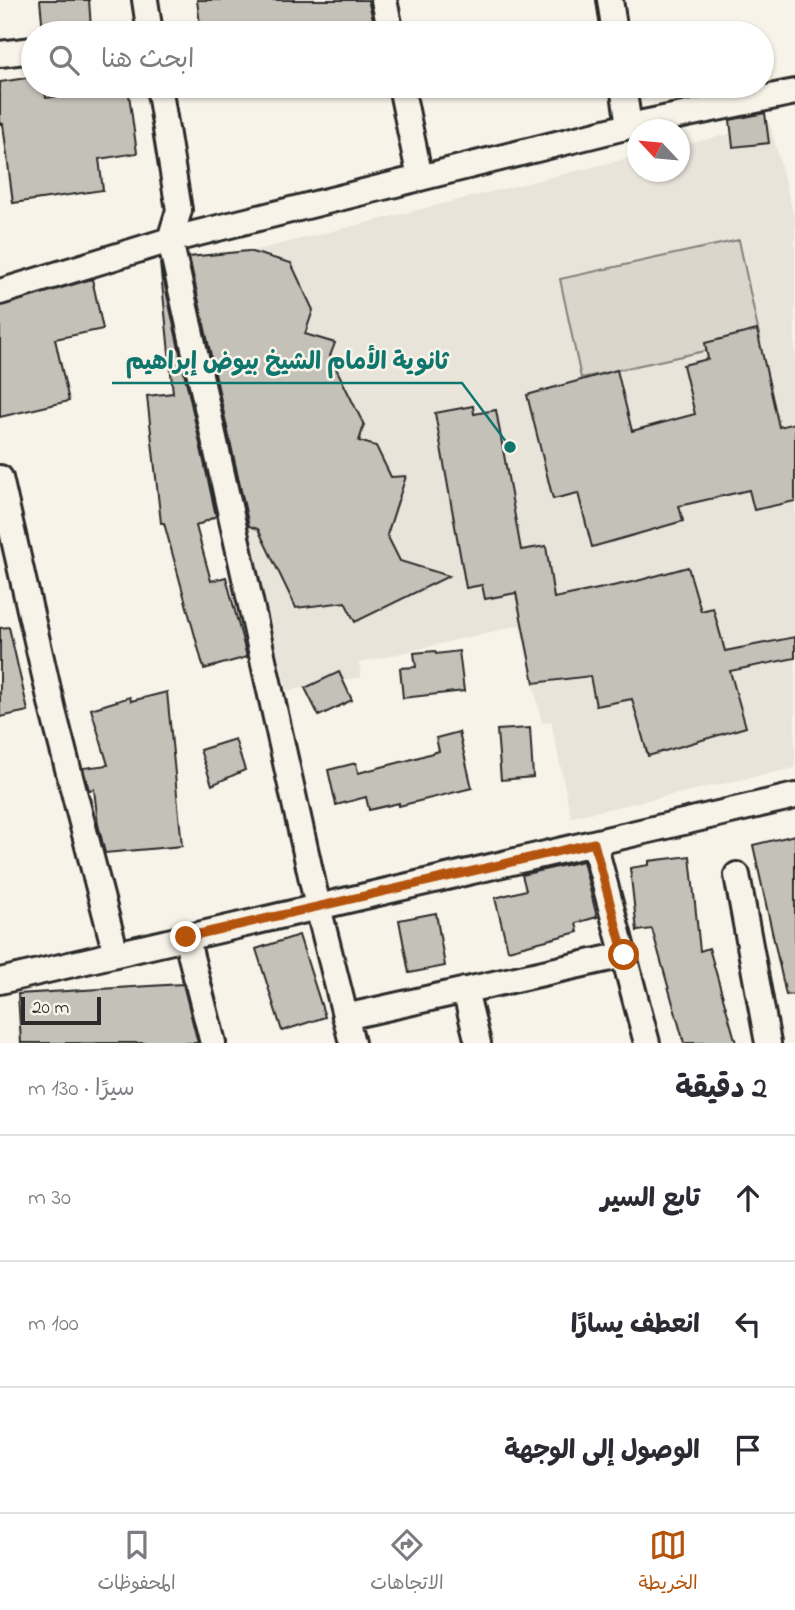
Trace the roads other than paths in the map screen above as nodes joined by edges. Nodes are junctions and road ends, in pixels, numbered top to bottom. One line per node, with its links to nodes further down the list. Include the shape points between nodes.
1 (145, 0): 4 (street)
2 (384, 0): 5 (street)
3 (610, 0): 6 (street)
4 (148, 21)
5 (388, 21)
6 (613, 21)
7 (21, 51): 8 (street)
8 (0, 54)
9 (795, 92): 10 (street)
10 (774, 96)
11 (161, 98): 19 (street, via 179,210)
12 (403, 98): 18 (street)
13 (625, 98): 15 (street)
14 (766, 98): 16 (street)
15 (628, 119)
16 (663, 119)
17 (627, 126): 18 (street)
18 (420, 178): 19 (street)
19 (170, 240): 20 (street); 25 (street)
20 (0, 292)
21 (0, 478): 27 (street, via 53,711)
22 (795, 796): 23 (street)
23 (594, 843): 25 (street); 28 (street)
24 (737, 875): 36 (street)
25 (318, 906): 26 (street); 31 (street)
26 (186, 937): 27 (street); 32 (street)
27 (116, 954): 29 (street)
28 (624, 955): 30 (street); 35 (street)
29 (0, 981)
30 (464, 990): 31 (street); 34 (street)
31 (345, 1017): 33 (street)
32 (213, 1043)
33 (352, 1043)
34 (478, 1043)
35 (647, 1043)
36 (768, 1043)

